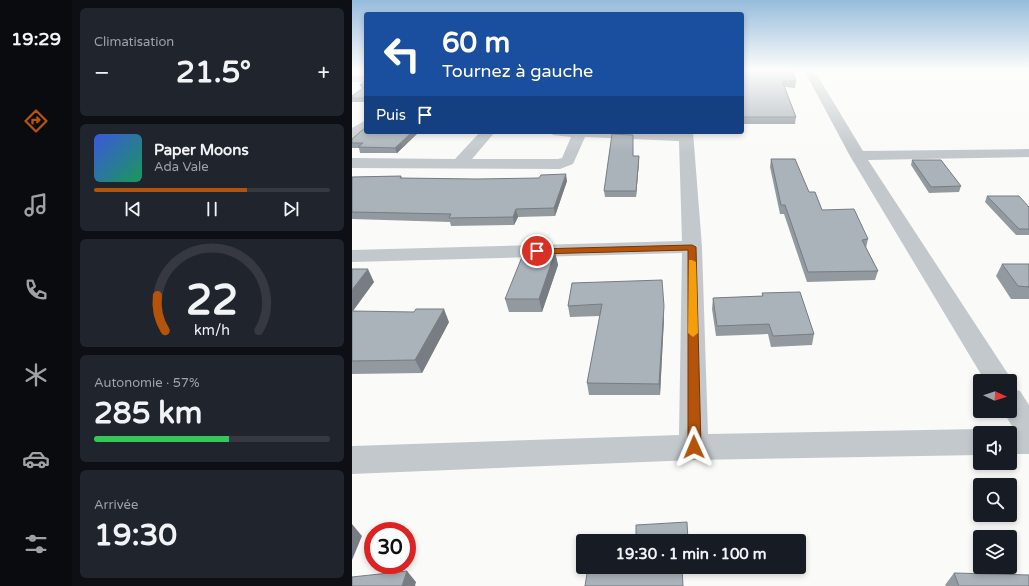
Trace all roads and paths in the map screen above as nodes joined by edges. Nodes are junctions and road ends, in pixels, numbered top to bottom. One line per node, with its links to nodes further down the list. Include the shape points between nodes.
1 (825, 97): 9 (street)
2 (364, 126): 6 (street)
3 (486, 134): 11 (street)
4 (580, 134): 11 (street, via 568,161 563,164)
5 (686, 134): 13 (street)
6 (352, 135)
7 (1029, 153): 8 (street)
8 (1012, 154): 9 (street); 12 (street)
9 (858, 156): 15 (street)
10 (352, 163): 11 (street)
11 (459, 164)
12 (1029, 168)
13 (692, 247): 14 (street); 21 (street)
14 (352, 256)
15 (995, 374)
16 (1017, 410): 17 (street)
17 (1029, 429)
18 (1029, 441): 20 (street)
19 (973, 442): 21 (street)
20 (1017, 442)
21 (694, 447): 22 (street)
22 (352, 460)

